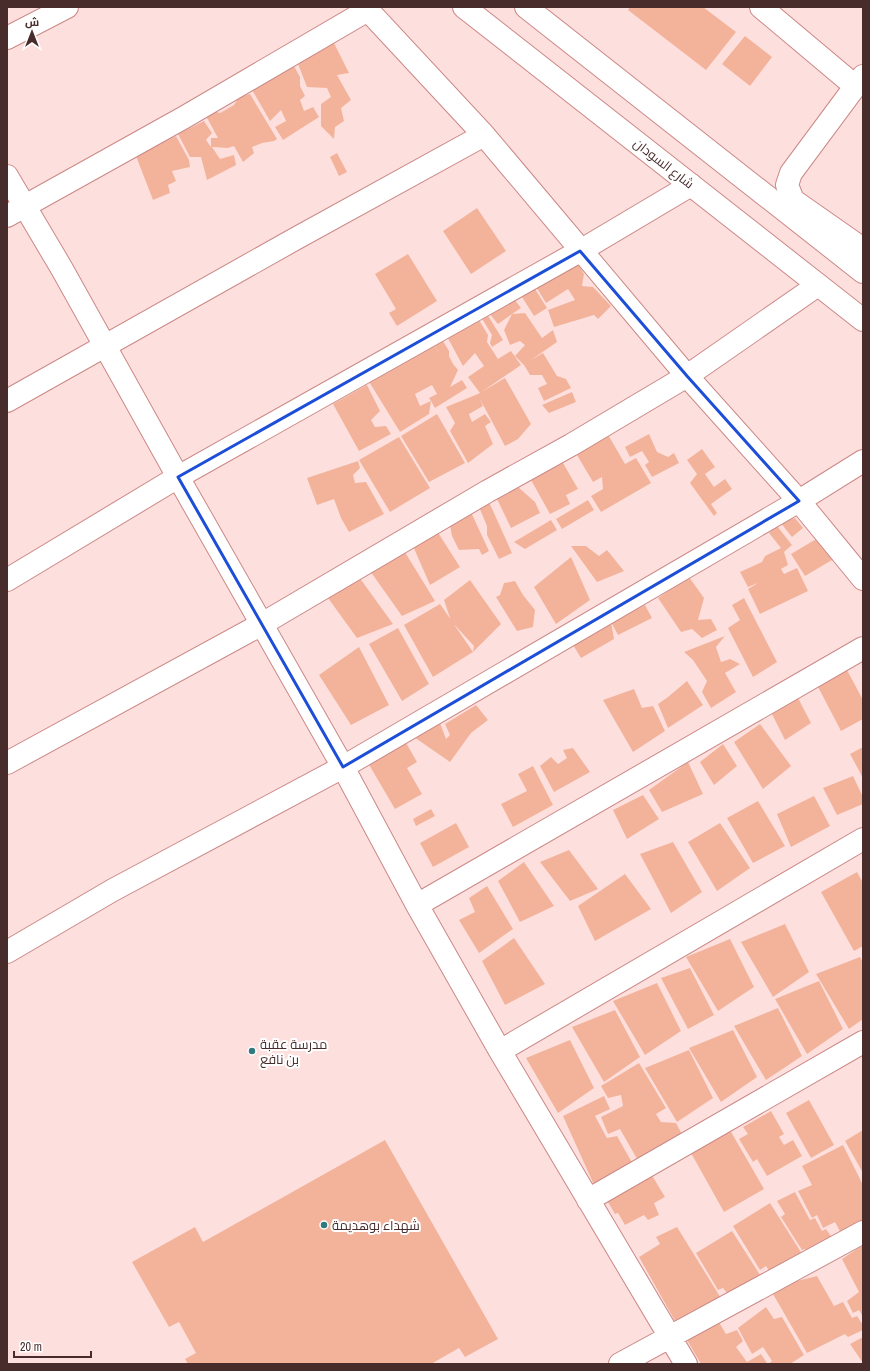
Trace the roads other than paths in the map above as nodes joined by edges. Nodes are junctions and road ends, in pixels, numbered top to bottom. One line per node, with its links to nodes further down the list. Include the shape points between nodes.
1 (67, 7): 6 (street)
2 (526, 7): 14 (street)
3 (762, 7): 7 (street)
4 (366, 9): 8 (street); 11 (street, via 183,118)
5 (471, 9): 10 (street, شارع السودان)
6 (7, 38)
7 (859, 81): 12 (street, via 791,174 788,185 793,200)
8 (484, 135): 13 (street); 17 (street)
9 (7, 176): 11 (street)
10 (691, 185): 13 (street); 15 (street, شارع السودان)
11 (16, 211): 17 (street, via 62,269)
12 (863, 249)
13 (580, 251): 18 (street); 21 (street)
14 (863, 272)
15 (818, 285): 16 (street, شارع السودان); 18 (street)
16 (863, 320)
17 (105, 345): 19 (street); 21 (street)
18 (686, 376): 22 (street); 25 (street)
19 (7, 401)
20 (863, 461): 22 (street)
21 (178, 477): 24 (street); 25 (street)
22 (799, 501): 23 (street); 28 (street)
23 (863, 579)
24 (7, 580)
25 (262, 624): 27 (street); 28 (street)
26 (863, 648): 30 (street)
27 (7, 763)
28 (343, 767): 30 (street); 31 (street, via 113,890)
29 (863, 839): 33 (street)
30 (417, 905): 33 (street)
31 (7, 952)
32 (863, 1042): 34 (street)
33 (500, 1051): 34 (street)
34 (588, 1200): 36 (street)
35 (863, 1232): 36 (street)
36 (670, 1337): 37 (street); 38 (street)
37 (620, 1364)
38 (686, 1364)

